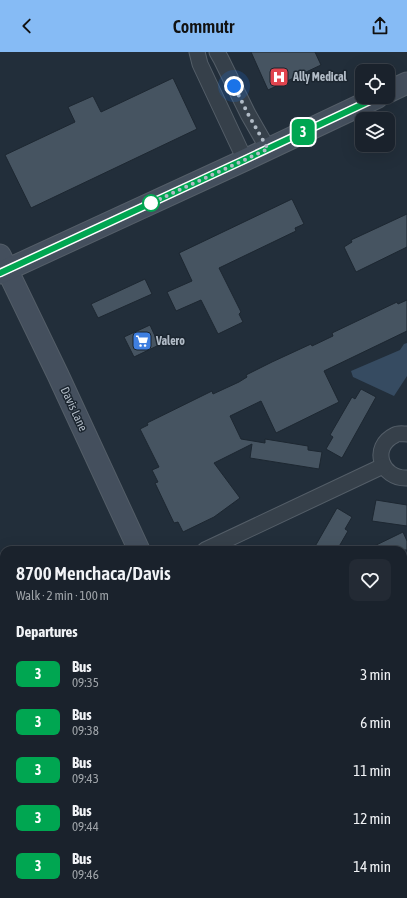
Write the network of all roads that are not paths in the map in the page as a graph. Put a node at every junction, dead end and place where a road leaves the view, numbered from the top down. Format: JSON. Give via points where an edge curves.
{"nodes":[{"id":1,"x":197,"y":52,"type":"edge"},
{"id":2,"x":216,"y":52,"type":"edge"},
{"id":3,"x":407,"y":83,"type":"edge"},
{"id":4,"x":395,"y":89,"type":"edge"},
{"id":5,"x":363,"y":104,"type":"edge"},
{"id":6,"x":268,"y":149,"type":"junction"},
{"id":7,"x":244,"y":160,"type":"junction"},
{"id":8,"x":2,"y":266,"type":"edge"},
{"id":9,"x":407,"y":434,"type":"edge"},
{"id":10,"x":383,"y":466,"type":"junction"},
{"id":11,"x":407,"y":478,"type":"edge"},
{"id":12,"x":137,"y":546,"type":"edge"},
{"id":13,"x":213,"y":546,"type":"edge"}],
"edges":[{"from":1,"to":7,"type":"street","via":[[200,64]]},
{"from":2,"to":6,"type":"street"},
{"from":3,"to":4,"type":"main road"},
{"from":5,"to":6,"type":"main road"},
{"from":6,"to":7,"type":"main road"},
{"from":7,"to":8,"type":"main road"},
{"from":8,"to":12,"type":"main road","name":"Davis Lane","via":[[58,375]]},
{"from":9,"to":10,"type":"street","via":[[396,434],[385,442],[381,454]]},
{"from":10,"to":11,"type":"street","via":[[392,476]]},
{"from":10,"to":13,"type":"street"}]}
